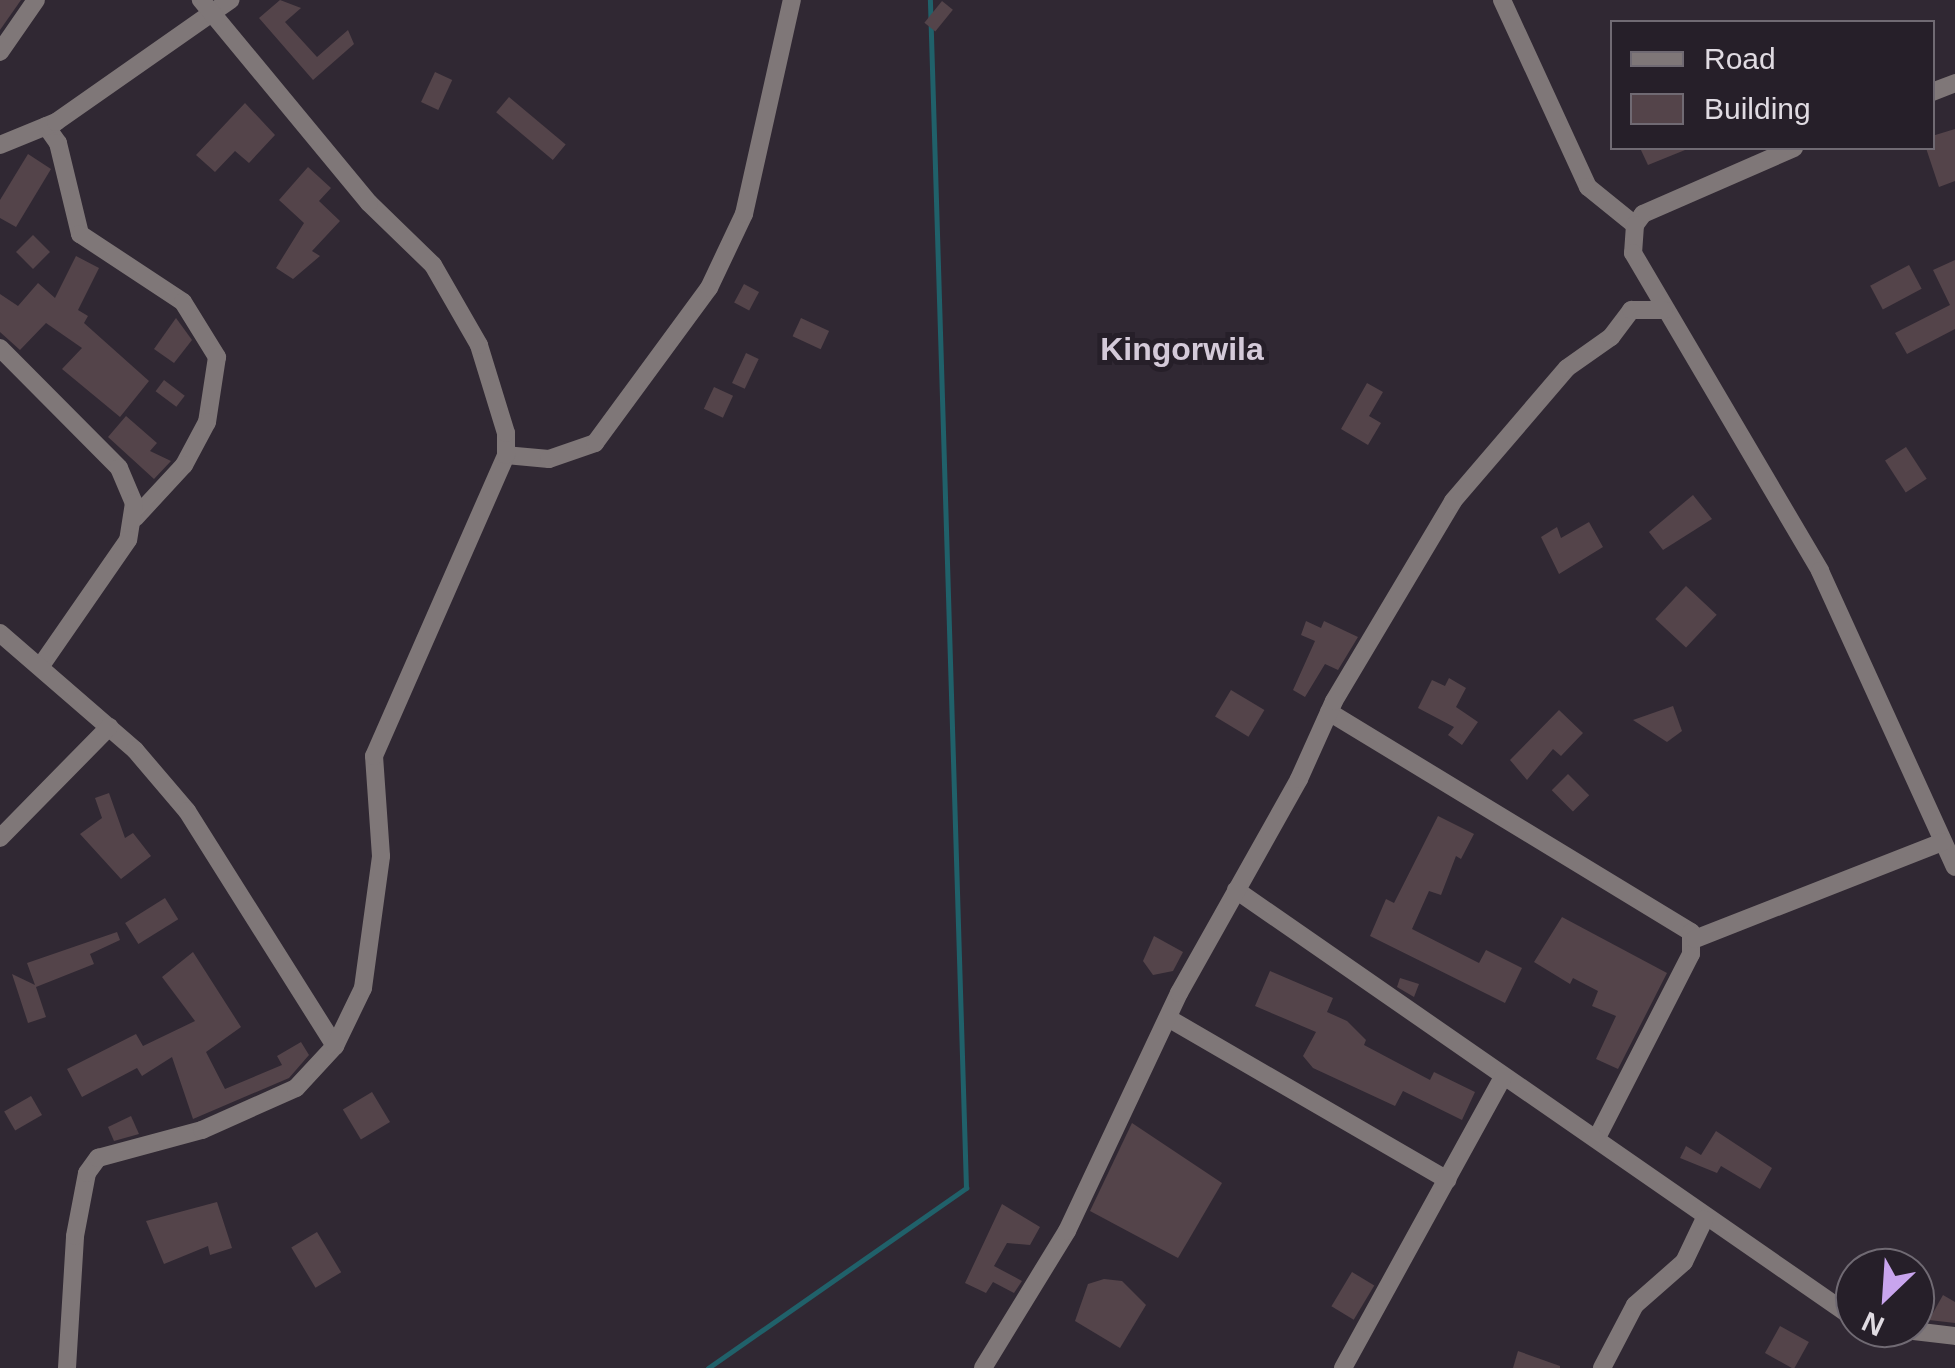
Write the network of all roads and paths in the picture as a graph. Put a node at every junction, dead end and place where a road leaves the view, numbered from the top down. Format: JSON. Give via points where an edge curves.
{"nodes":[{"id":1,"x":36,"y":0,"type":"edge"},
{"id":2,"x":201,"y":0,"type":"edge"},
{"id":3,"x":230,"y":0,"type":"edge"},
{"id":4,"x":792,"y":0,"type":"edge"},
{"id":5,"x":1502,"y":0,"type":"edge"},
{"id":6,"x":214,"y":15,"type":"junction"},
{"id":7,"x":0,"y":52,"type":"edge"},
{"id":8,"x":46,"y":126,"type":"junction"},
{"id":9,"x":2,"y":138,"type":"edge"},
{"id":10,"x":1789,"y":150,"type":"edge"},
{"id":11,"x":1635,"y":225,"type":"junction"},
{"id":12,"x":1664,"y":310,"type":"junction"},
{"id":13,"x":0,"y":348,"type":"edge"},
{"id":14,"x":506,"y":456,"type":"junction"},
{"id":15,"x":135,"y":518,"type":"junction"},
{"id":16,"x":0,"y":633,"type":"edge"},
{"id":17,"x":42,"y":664,"type":"junction"},
{"id":18,"x":1329,"y":712,"type":"junction"},
{"id":19,"x":108,"y":728,"type":"junction"},
{"id":20,"x":0,"y":838,"type":"edge"},
{"id":21,"x":1943,"y":842,"type":"junction"},
{"id":22,"x":1955,"y":867,"type":"edge"},
{"id":23,"x":1236,"y":890,"type":"junction"},
{"id":24,"x":1695,"y":939,"type":"junction"},
{"id":25,"x":1168,"y":1018,"type":"junction"},
{"id":26,"x":335,"y":1046,"type":"junction"},
{"id":27,"x":1503,"y":1077,"type":"junction"},
{"id":28,"x":1597,"y":1138,"type":"junction"},
{"id":29,"x":1448,"y":1180,"type":"junction"},
{"id":30,"x":1704,"y":1220,"type":"junction"},
{"id":31,"x":1835,"y":1306,"type":"edge"},
{"id":32,"x":67,"y":1368,"type":"edge"},
{"id":33,"x":983,"y":1368,"type":"edge"},
{"id":34,"x":1343,"y":1368,"type":"edge"},
{"id":35,"x":1602,"y":1368,"type":"edge"}],
"edges":[{"from":1,"to":7,"type":"street"},
{"from":2,"to":6,"type":"street"},
{"from":3,"to":6,"type":"street"},
{"from":4,"to":14,"type":"street","via":[[744,214],[709,288],[595,443],[549,458]]},
{"from":5,"to":11,"type":"street","via":[[1588,187]]},
{"from":6,"to":8,"type":"street"},
{"from":6,"to":14,"type":"street","via":[[368,204],[433,265],[479,345]]},
{"from":8,"to":9,"type":"street"},
{"from":8,"to":15,"type":"street","via":[[58,143],[80,234],[183,302],[217,358],[206,422],[184,465]]},
{"from":10,"to":11,"type":"street","via":[[1693,188]]},
{"from":11,"to":12,"type":"street","via":[[1633,253]]},
{"from":12,"to":18,"type":"street","via":[[1632,310],[1506,435],[1453,501]]},
{"from":12,"to":21,"type":"street","via":[[1820,571]]},
{"from":13,"to":15,"type":"street","via":[[118,468]]},
{"from":14,"to":26,"type":"street","via":[[374,756],[382,856],[374,926],[363,988]]},
{"from":15,"to":17,"type":"street","via":[[88,602]]},
{"from":16,"to":17,"type":"street"},
{"from":17,"to":19,"type":"street"},
{"from":18,"to":23,"type":"street"},
{"from":18,"to":24,"type":"street","via":[[1686,927]]},
{"from":19,"to":20,"type":"street"},
{"from":19,"to":26,"type":"street","via":[[187,811]]},
{"from":21,"to":22,"type":"street"},
{"from":21,"to":24,"type":"street"},
{"from":23,"to":25,"type":"street"},
{"from":23,"to":27,"type":"street"},
{"from":24,"to":28,"type":"street"},
{"from":25,"to":29,"type":"street"},
{"from":25,"to":33,"type":"street","via":[[1067,1231]]},
{"from":26,"to":32,"type":"street","via":[[296,1088],[202,1130],[98,1158],[87,1174],[74,1236]]},
{"from":27,"to":28,"type":"street"},
{"from":27,"to":29,"type":"street"},
{"from":28,"to":30,"type":"street"},
{"from":29,"to":34,"type":"street"},
{"from":30,"to":31,"type":"street"},
{"from":30,"to":35,"type":"street","via":[[1684,1262],[1635,1305]]}]}
